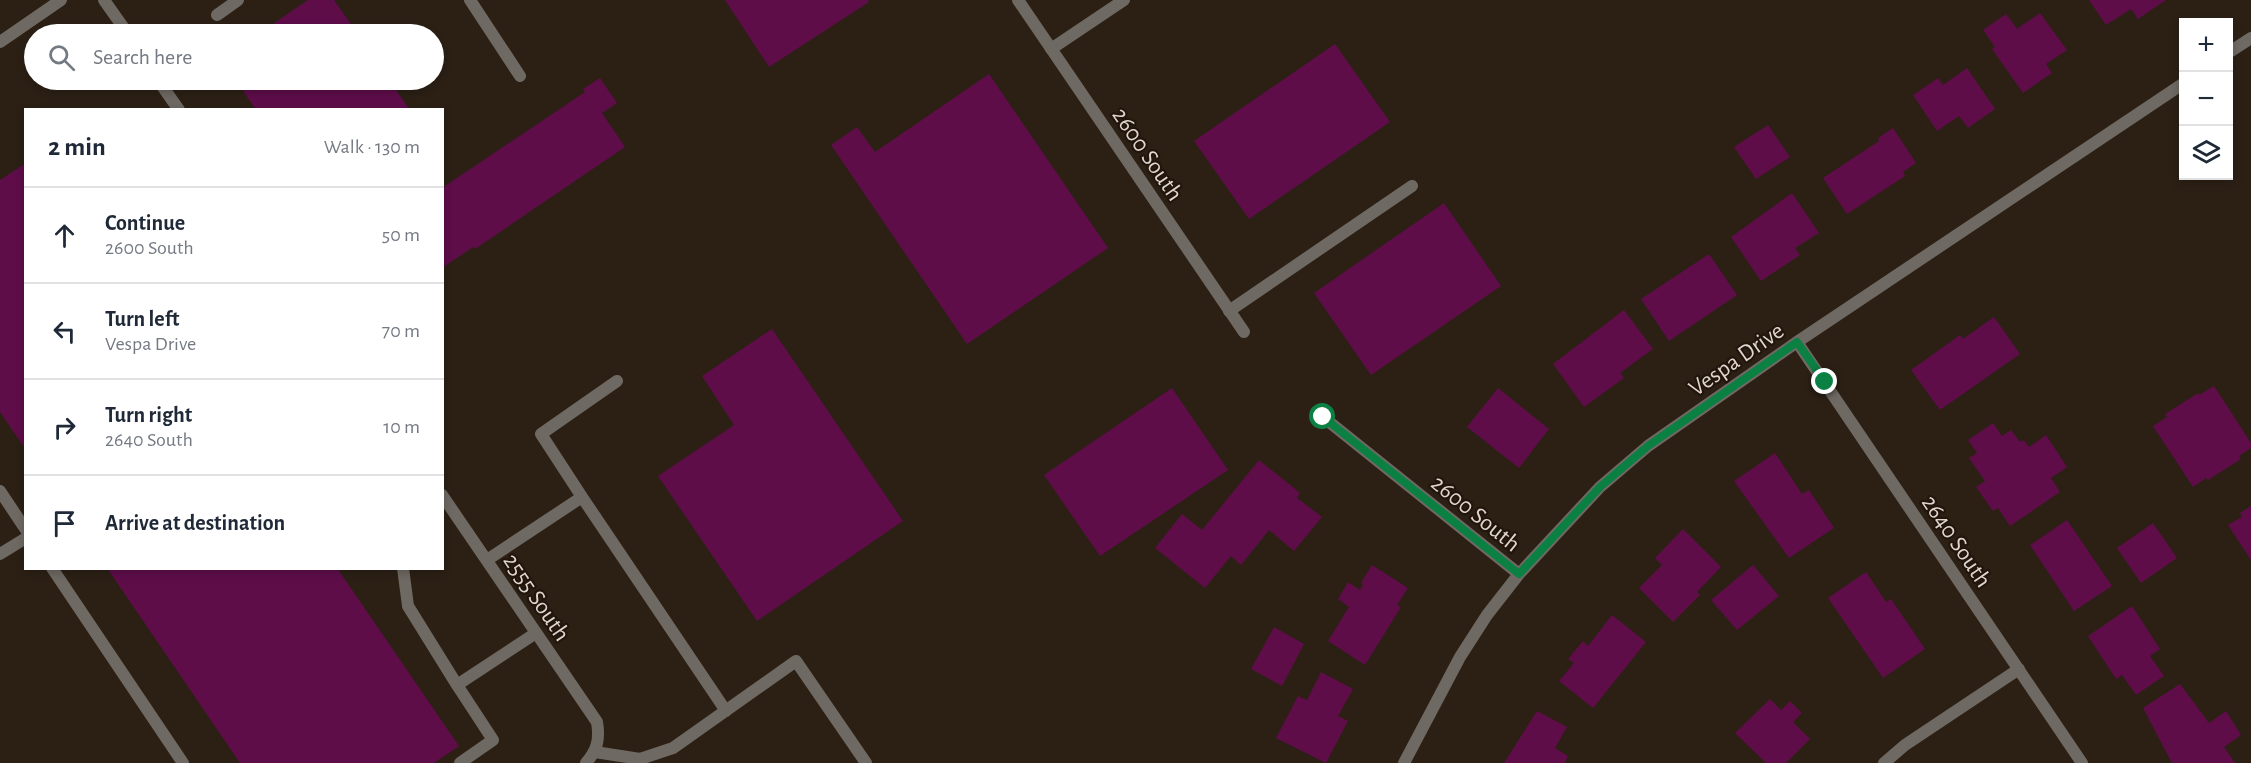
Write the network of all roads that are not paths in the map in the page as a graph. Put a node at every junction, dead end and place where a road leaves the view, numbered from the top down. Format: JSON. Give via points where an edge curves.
{"nodes":[{"id":1,"x":62,"y":0,"type":"edge"},
{"id":2,"x":104,"y":0,"type":"edge"},
{"id":3,"x":238,"y":0,"type":"edge"},
{"id":4,"x":470,"y":0,"type":"edge"},
{"id":5,"x":1018,"y":0,"type":"edge"},
{"id":6,"x":1124,"y":0,"type":"edge"},
{"id":7,"x":217,"y":15,"type":"dead end"},
{"id":8,"x":27,"y":24,"type":"edge"},
{"id":9,"x":121,"y":24,"type":"edge"},
{"id":10,"x":24,"y":26,"type":"edge"},
{"id":11,"x":2251,"y":38,"type":"edge"},
{"id":12,"x":0,"y":42,"type":"edge"},
{"id":13,"x":1051,"y":50,"type":"junction"},
{"id":14,"x":2233,"y":50,"type":"edge"},
{"id":15,"x":520,"y":76,"type":"dead end"},
{"id":16,"x":2179,"y":86,"type":"edge"},
{"id":17,"x":165,"y":90,"type":"edge"},
{"id":18,"x":178,"y":108,"type":"edge"},
{"id":19,"x":1412,"y":186,"type":"dead end"},
{"id":20,"x":1229,"y":311,"type":"junction"},
{"id":21,"x":1244,"y":332,"type":"dead end"},
{"id":22,"x":1797,"y":342,"type":"junction"},
{"id":23,"x":617,"y":381,"type":"dead end"},
{"id":24,"x":1323,"y":417,"type":"dead end"},
{"id":25,"x":0,"y":491,"type":"edge"},
{"id":26,"x":582,"y":496,"type":"junction"},
{"id":27,"x":444,"y":498,"type":"edge"},
{"id":28,"x":24,"y":527,"type":"edge"},
{"id":29,"x":24,"y":539,"type":"edge"},
{"id":30,"x":0,"y":554,"type":"edge"},
{"id":31,"x":487,"y":560,"type":"junction"},
{"id":32,"x":53,"y":570,"type":"edge"},
{"id":33,"x":403,"y":570,"type":"edge"},
{"id":34,"x":1519,"y":574,"type":"junction"},
{"id":35,"x":536,"y":633,"type":"junction"},
{"id":36,"x":2019,"y":669,"type":"junction"},
{"id":37,"x":457,"y":685,"type":"junction"},
{"id":38,"x":726,"y":711,"type":"junction"},
{"id":39,"x":595,"y":752,"type":"junction"},
{"id":40,"x":183,"y":763,"type":"edge"},
{"id":41,"x":460,"y":763,"type":"edge"},
{"id":42,"x":586,"y":763,"type":"edge"},
{"id":43,"x":866,"y":763,"type":"edge"},
{"id":44,"x":1404,"y":763,"type":"edge"},
{"id":45,"x":1884,"y":763,"type":"edge"},
{"id":46,"x":2082,"y":763,"type":"edge"}],
"edges":[{"from":1,"to":8,"type":"street"},
{"from":2,"to":9,"type":"street"},
{"from":3,"to":7,"type":"street"},
{"from":4,"to":15,"type":"street"},
{"from":5,"to":13,"type":"street","name":"2600 South"},
{"from":6,"to":13,"type":"street"},
{"from":10,"to":12,"type":"street"},
{"from":11,"to":14,"type":"street"},
{"from":13,"to":20,"type":"street","name":"2600 South"},
{"from":16,"to":22,"type":"street","name":"Vespa Drive"},
{"from":17,"to":18,"type":"street"},
{"from":19,"to":20,"type":"street"},
{"from":20,"to":21,"type":"street","name":"2600 South"},
{"from":22,"to":34,"type":"street","name":"Vespa Drive","via":[[1648,446],[1600,487]]},
{"from":22,"to":36,"type":"street","name":"2640 South"},
{"from":23,"to":26,"type":"street","via":[[541,434]]},
{"from":24,"to":34,"type":"street","name":"2600 South"},
{"from":25,"to":28,"type":"street"},
{"from":26,"to":31,"type":"street"},
{"from":26,"to":38,"type":"street"},
{"from":27,"to":31,"type":"street","name":"2555 South"},
{"from":29,"to":30,"type":"street"},
{"from":31,"to":35,"type":"street","name":"2555 South"},
{"from":32,"to":40,"type":"street"},
{"from":33,"to":37,"type":"street","via":[[408,606]]},
{"from":34,"to":44,"type":"street","name":"Vespa Drive","via":[[1460,657]]},
{"from":35,"to":37,"type":"street"},
{"from":35,"to":39,"type":"street","name":"2555 South","via":[[597,722],[600,737]]},
{"from":36,"to":45,"type":"street"},
{"from":36,"to":46,"type":"street","name":"2640 South"},
{"from":37,"to":41,"type":"street","via":[[493,740]]},
{"from":38,"to":39,"type":"street","via":[[673,748],[640,759]]},
{"from":38,"to":43,"type":"street","via":[[796,661]]},
{"from":39,"to":42,"type":"street"}]}
